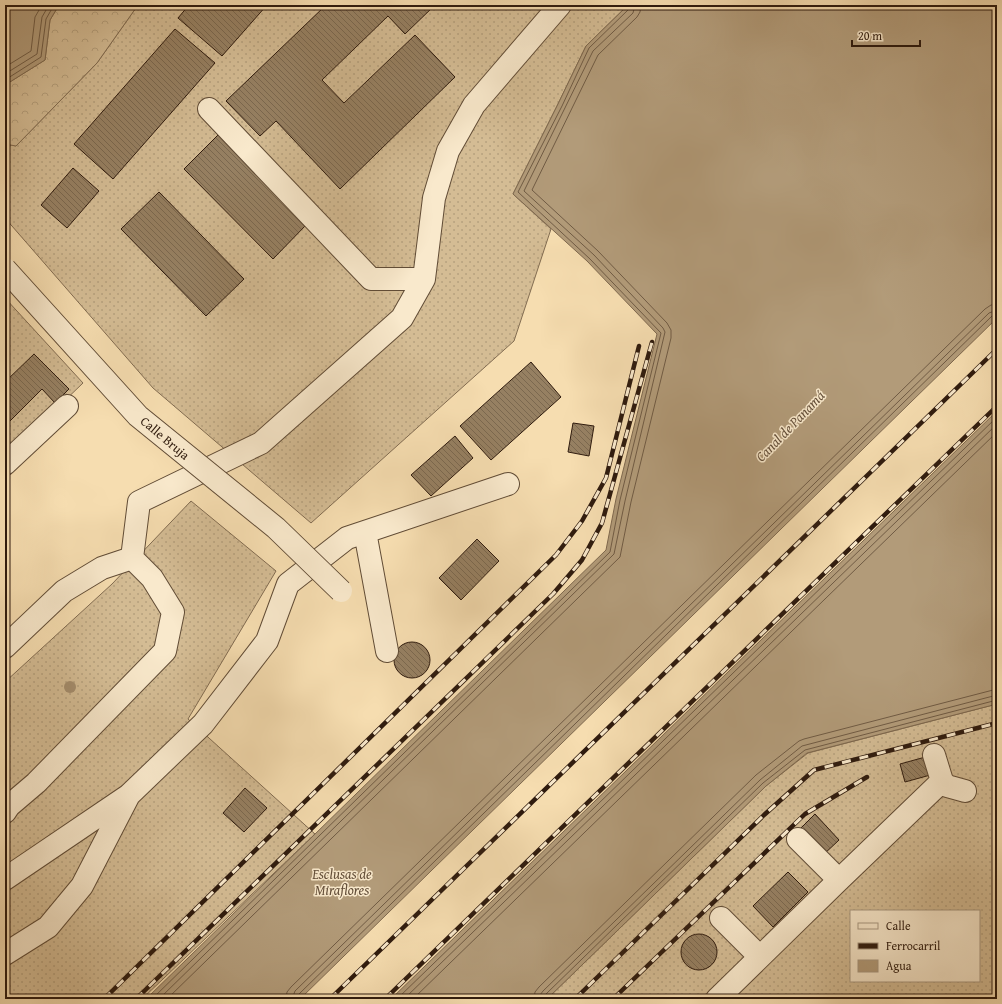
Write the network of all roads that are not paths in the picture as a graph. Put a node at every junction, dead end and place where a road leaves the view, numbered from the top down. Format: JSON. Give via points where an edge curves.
{"nodes":[{"id":1,"x":560,"y":5,"type":"edge"},
{"id":2,"x":209,"y":109,"type":"dead end"},
{"id":3,"x":5,"y":269,"type":"edge"},
{"id":4,"x":424,"y":279,"type":"junction"},
{"id":5,"x":67,"y":406,"type":"dead end"},
{"id":6,"x":5,"y":464,"type":"edge"},
{"id":7,"x":508,"y":484,"type":"dead end"},
{"id":8,"x":365,"y":532,"type":"junction"},
{"id":9,"x":132,"y":558,"type":"junction"},
{"id":10,"x":340,"y":591,"type":"dead end"},
{"id":11,"x":5,"y":647,"type":"edge"},
{"id":12,"x":388,"y":651,"type":"dead end"},
{"id":13,"x":934,"y":755,"type":"dead end"},
{"id":14,"x":942,"y":782,"type":"junction"},
{"id":15,"x":966,"y":791,"type":"dead end"},
{"id":16,"x":129,"y":795,"type":"junction"},
{"id":17,"x":5,"y":812,"type":"edge"},
{"id":18,"x":798,"y":839,"type":"dead end"},
{"id":19,"x":5,"y":879,"type":"edge"},
{"id":20,"x":838,"y":880,"type":"junction"},
{"id":21,"x":721,"y":918,"type":"dead end"},
{"id":22,"x":5,"y":954,"type":"edge"},
{"id":23,"x":760,"y":957,"type":"junction"},
{"id":24,"x":717,"y":999,"type":"edge"}],
"edges":[{"from":1,"to":4,"type":"lane","via":[[474,105],[448,151],[434,198]]},
{"from":2,"to":4,"type":"lane","via":[[371,279]]},
{"from":3,"to":10,"type":"lane","name":"Calle Bruja","bridge":true,"via":[[138,416],[276,528]]},
{"from":4,"to":9,"type":"lane","via":[[402,318],[260,443],[139,502]]},
{"from":5,"to":6,"type":"lane"},
{"from":7,"to":8,"type":"lane"},
{"from":8,"to":12,"type":"lane"},
{"from":8,"to":16,"type":"lane","via":[[346,538],[288,584],[267,641],[203,724]]},
{"from":9,"to":11,"type":"lane","via":[[102,568],[64,591]]},
{"from":9,"to":17,"type":"lane","via":[[152,578],[173,612],[165,651]]},
{"from":13,"to":14,"type":"lane"},
{"from":14,"to":15,"type":"lane"},
{"from":14,"to":20,"type":"lane"},
{"from":16,"to":19,"type":"lane"},
{"from":16,"to":22,"type":"lane","via":[[82,886],[48,927]]},
{"from":18,"to":20,"type":"lane"},
{"from":20,"to":23,"type":"lane"},
{"from":21,"to":23,"type":"lane"},
{"from":23,"to":24,"type":"lane"}]}
